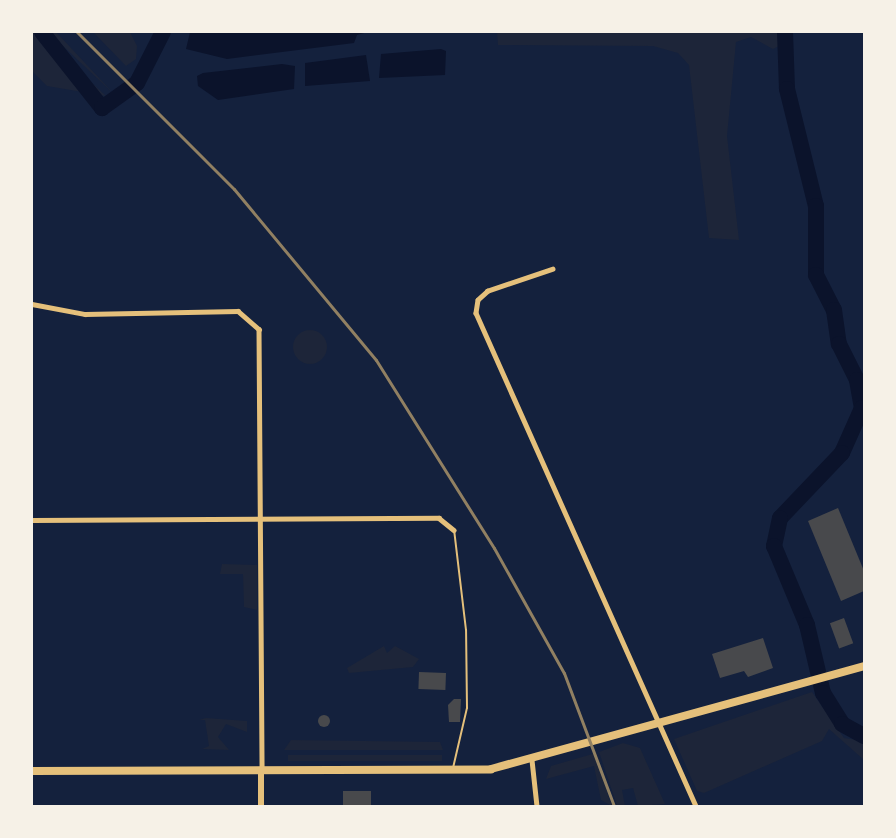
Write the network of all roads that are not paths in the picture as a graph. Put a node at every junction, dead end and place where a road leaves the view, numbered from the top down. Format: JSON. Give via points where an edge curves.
{"nodes":[{"id":1,"x":554,"y":268,"type":"dead end"},
{"id":2,"x":32,"y":304,"type":"edge"},
{"id":3,"x":264,"y":518,"type":"junction"},
{"id":4,"x":32,"y":520,"type":"edge"},
{"id":5,"x":454,"y":530,"type":"joint"},
{"id":6,"x":864,"y":666,"type":"edge"},
{"id":7,"x":658,"y":722,"type":"junction"},
{"id":8,"x":532,"y":760,"type":"junction"},
{"id":9,"x":32,"y":771,"type":"edge"},
{"id":10,"x":453,"y":771,"type":"junction"},
{"id":11,"x":261,"y":772,"type":"junction"},
{"id":12,"x":261,"y":807,"type":"edge"},
{"id":13,"x":537,"y":807,"type":"edge"},
{"id":14,"x":696,"y":807,"type":"edge"}],
"edges":[{"from":1,"to":7,"type":"street","via":[[488,291],[478,300],[476,313]]},
{"from":2,"to":3,"type":"street","via":[[61,310],[238,311],[256,323],[262,350]]},
{"from":3,"to":4,"type":"street"},
{"from":3,"to":5,"type":"street","via":[[439,518]]},
{"from":3,"to":11,"type":"street"},
{"from":5,"to":10,"type":"lane","via":[[466,630],[467,708]]},
{"from":6,"to":7,"type":"main road"},
{"from":7,"to":8,"type":"main road"},
{"from":7,"to":14,"type":"street"},
{"from":8,"to":10,"type":"main road"},
{"from":8,"to":13,"type":"street"},
{"from":9,"to":11,"type":"main road"},
{"from":10,"to":11,"type":"main road"},
{"from":11,"to":12,"type":"street"}]}
